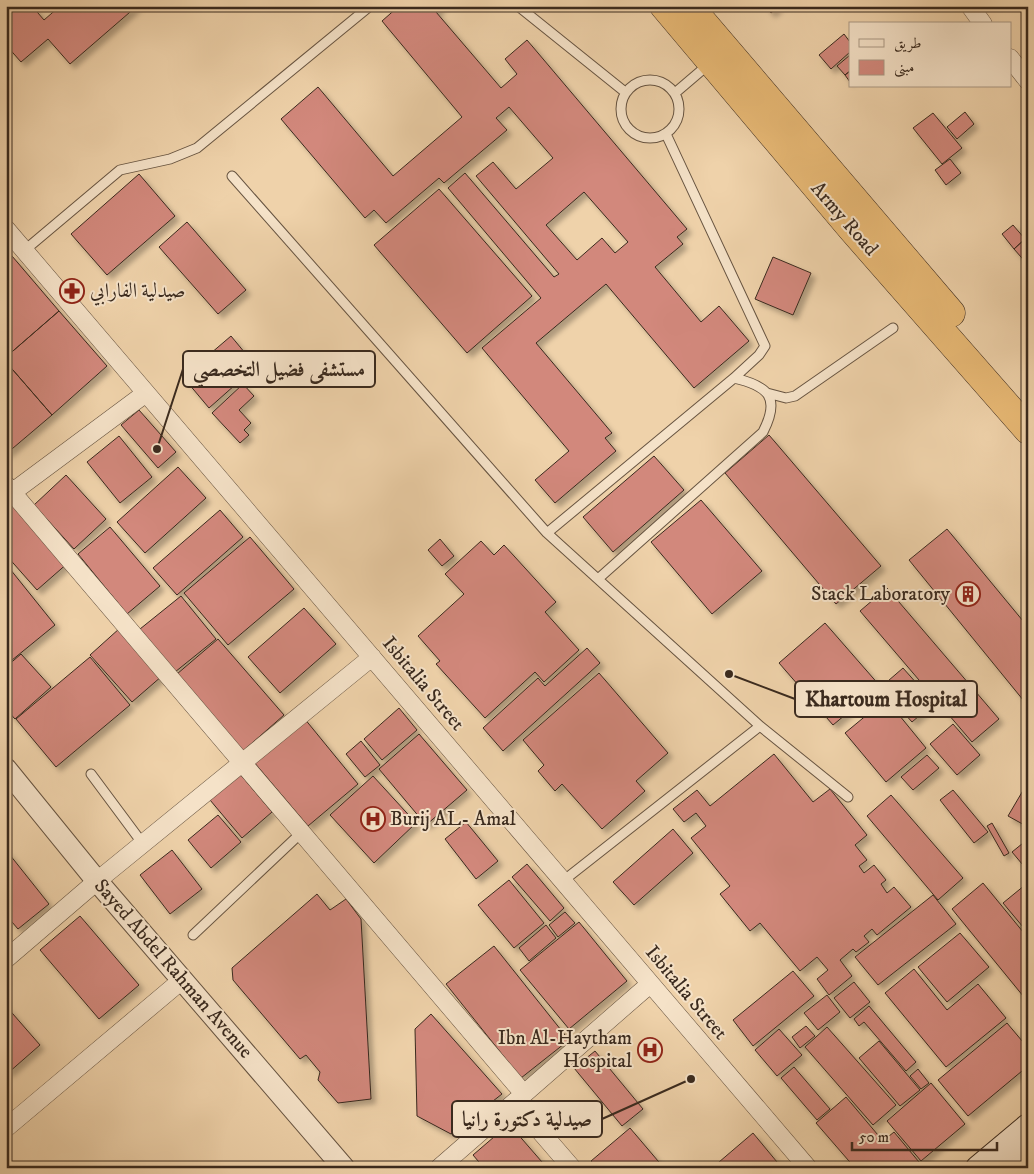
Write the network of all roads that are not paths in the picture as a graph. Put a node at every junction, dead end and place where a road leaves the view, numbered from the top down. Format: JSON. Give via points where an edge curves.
{"nodes":[{"id":1,"x":370,"y":6,"type":"edge"},
{"id":2,"x":518,"y":6,"type":"edge"},
{"id":3,"x":664,"y":6,"type":"edge"},
{"id":4,"x":689,"y":6,"type":"edge"},
{"id":5,"x":970,"y":6,"type":"edge"},
{"id":6,"x":982,"y":22,"type":"edge"},
{"id":7,"x":718,"y":56,"type":"junction"},
{"id":8,"x":1012,"y":60,"type":"edge"},
{"id":9,"x":1028,"y":80,"type":"edge"},
{"id":10,"x":625,"y":92,"type":"junction"},
{"id":11,"x":675,"y":93,"type":"junction"},
{"id":12,"x":666,"y":134,"type":"junction"},
{"id":13,"x":232,"y":176,"type":"dead end"},
{"id":14,"x":6,"y":229,"type":"edge"},
{"id":15,"x":25,"y":250,"type":"junction"},
{"id":16,"x":924,"y":297,"type":"junction"},
{"id":17,"x":893,"y":328,"type":"dead end"},
{"id":18,"x":734,"y":378,"type":"junction"},
{"id":19,"x":146,"y":393,"type":"junction"},
{"id":20,"x":767,"y":393,"type":"junction"},
{"id":21,"x":1028,"y":404,"type":"edge"},
{"id":22,"x":1028,"y":430,"type":"edge"},
{"id":23,"x":8,"y":492,"type":"edge"},
{"id":24,"x":546,"y":533,"type":"junction"},
{"id":25,"x":598,"y":579,"type":"junction"},
{"id":26,"x":372,"y":658,"type":"junction"},
{"id":27,"x":760,"y":726,"type":"junction"},
{"id":28,"x":243,"y":764,"type":"junction"},
{"id":29,"x":6,"y":769,"type":"edge"},
{"id":30,"x":91,"y":774,"type":"dead end"},
{"id":31,"x":848,"y":797,"type":"dead end"},
{"id":32,"x":301,"y":833,"type":"junction"},
{"id":33,"x":143,"y":844,"type":"junction"},
{"id":34,"x":97,"y":881,"type":"junction"},
{"id":35,"x":563,"y":881,"type":"junction"},
{"id":36,"x":193,"y":934,"type":"dead end"},
{"id":37,"x":6,"y":959,"type":"edge"},
{"id":38,"x":182,"y":980,"type":"junction"},
{"id":39,"x":650,"y":984,"type":"junction"},
{"id":40,"x":519,"y":1098,"type":"junction"},
{"id":41,"x":1028,"y":1126,"type":"edge"},
{"id":42,"x":6,"y":1128,"type":"edge"},
{"id":43,"x":1028,"y":1154,"type":"edge"},
{"id":44,"x":344,"y":1168,"type":"edge"},
{"id":45,"x":439,"y":1168,"type":"edge"},
{"id":46,"x":572,"y":1168,"type":"edge"},
{"id":47,"x":808,"y":1168,"type":"edge"},
{"id":48,"x":978,"y":1168,"type":"edge"},
{"id":49,"x":1012,"y":1168,"type":"edge"}],
"edges":[{"from":1,"to":15,"type":"lane","via":[[197,148],[170,159],[120,170]]},
{"from":2,"to":10,"type":"lane"},
{"from":3,"to":7,"type":"highway","name":"Army Road"},
{"from":4,"to":7,"type":"highway","name":"Army Road"},
{"from":5,"to":6,"type":"street"},
{"from":7,"to":11,"type":"lane"},
{"from":7,"to":16,"type":"highway","name":"Army Road"},
{"from":8,"to":9,"type":"street"},
{"from":10,"to":11,"type":"lane","via":[[634,84],[650,80],[667,85]]},
{"from":10,"to":12,"type":"lane","via":[[620,114],[629,129],[643,138],[655,139]]},
{"from":11,"to":12,"type":"lane","via":[[679,116]]},
{"from":12,"to":18,"type":"lane","via":[[765,346]]},
{"from":13,"to":24,"type":"lane"},
{"from":14,"to":15,"type":"street","name":"Isbitalia Street"},
{"from":15,"to":19,"type":"street","name":"Isbitalia Street"},
{"from":16,"to":21,"type":"highway","name":"Army Road"},
{"from":16,"to":22,"type":"highway","name":"Army Road"},
{"from":17,"to":20,"type":"lane","via":[[796,396],[786,398]]},
{"from":18,"to":20,"type":"lane","via":[[760,385]]},
{"from":18,"to":24,"type":"lane"},
{"from":19,"to":23,"type":"street"},
{"from":19,"to":26,"type":"street","name":"Isbitalia Street"},
{"from":20,"to":25,"type":"lane","via":[[771,404],[770,420],[763,432]]},
{"from":23,"to":28,"type":"street"},
{"from":24,"to":25,"type":"lane"},
{"from":25,"to":27,"type":"lane"},
{"from":26,"to":28,"type":"street"},
{"from":26,"to":35,"type":"street","name":"Isbitalia Street"},
{"from":27,"to":31,"type":"lane"},
{"from":27,"to":35,"type":"lane"},
{"from":28,"to":32,"type":"street"},
{"from":28,"to":33,"type":"street"},
{"from":29,"to":34,"type":"street","name":"Sayed Abdel Rahman Avenue"},
{"from":30,"to":33,"type":"lane"},
{"from":32,"to":36,"type":"lane"},
{"from":32,"to":40,"type":"street"},
{"from":33,"to":34,"type":"street"},
{"from":34,"to":37,"type":"street"},
{"from":34,"to":38,"type":"street","name":"Sayed Abdel Rahman Avenue"},
{"from":35,"to":39,"type":"street","name":"Isbitalia Street"},
{"from":38,"to":42,"type":"street"},
{"from":38,"to":44,"type":"street","name":"Sayed Abdel Rahman Avenue"},
{"from":39,"to":40,"type":"street"},
{"from":39,"to":47,"type":"street","name":"Isbitalia Street"},
{"from":40,"to":45,"type":"street"},
{"from":40,"to":46,"type":"street"},
{"from":41,"to":48,"type":"main road"},
{"from":43,"to":49,"type":"main road"}]}
